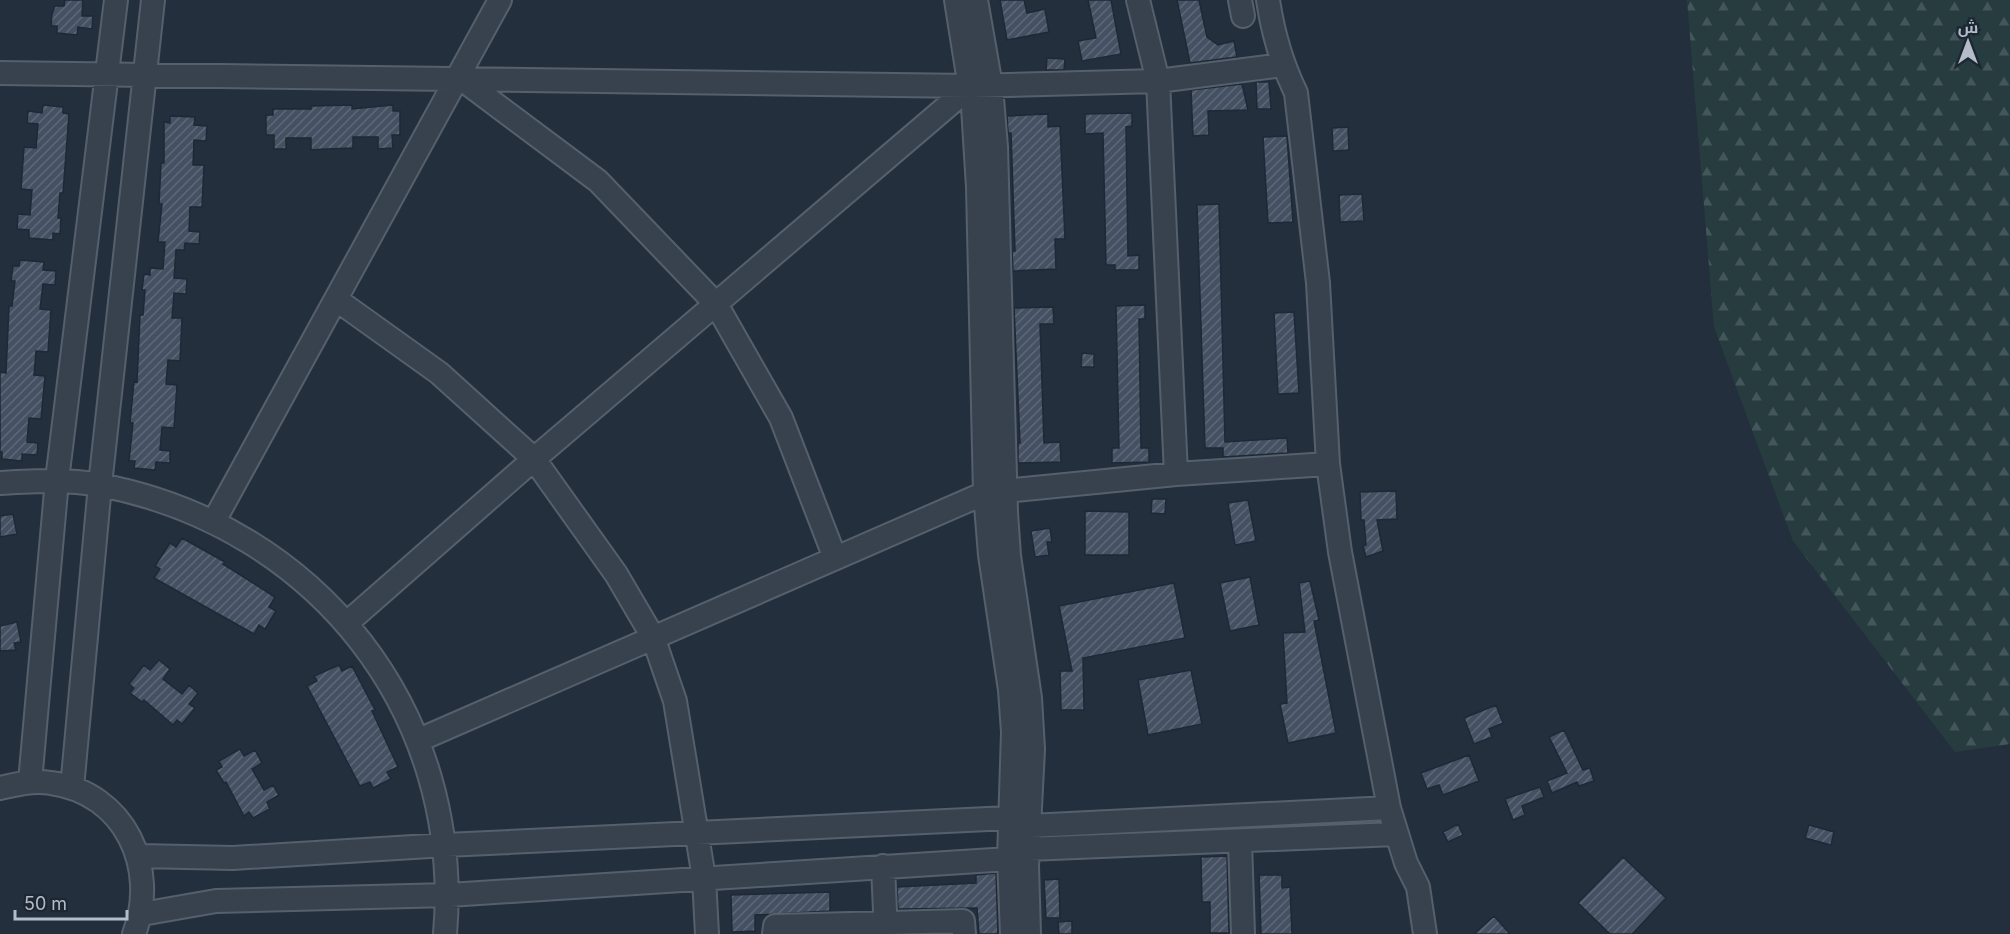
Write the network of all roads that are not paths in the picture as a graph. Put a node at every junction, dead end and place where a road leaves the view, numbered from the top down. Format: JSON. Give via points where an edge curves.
{"nodes":[{"id":1,"x":116,"y":0,"type":"edge"},
{"id":2,"x":153,"y":0,"type":"edge"},
{"id":3,"x":500,"y":0,"type":"edge"},
{"id":4,"x":956,"y":0,"type":"edge"},
{"id":5,"x":976,"y":0,"type":"edge"},
{"id":6,"x":1138,"y":0,"type":"edge"},
{"id":7,"x":1268,"y":0,"type":"edge"},
{"id":8,"x":1282,"y":65,"type":"junction"},
{"id":9,"x":0,"y":73,"type":"edge"},
{"id":10,"x":107,"y":73,"type":"junction"},
{"id":11,"x":144,"y":74,"type":"junction"},
{"id":12,"x":459,"y":77,"type":"junction"},
{"id":13,"x":1158,"y":81,"type":"junction"},
{"id":14,"x":981,"y":86,"type":"junction"},
{"id":15,"x":337,"y":300,"type":"junction"},
{"id":16,"x":716,"y":304,"type":"junction"},
{"id":17,"x":534,"y":459,"type":"junction"},
{"id":18,"x":1328,"y":464,"type":"junction"},
{"id":19,"x":1176,"y":474,"type":"junction"},
{"id":20,"x":57,"y":480,"type":"junction"},
{"id":21,"x":0,"y":483,"type":"edge"},
{"id":22,"x":100,"y":485,"type":"junction"},
{"id":23,"x":995,"y":493,"type":"junction"},
{"id":24,"x":214,"y":521,"type":"junction"},
{"id":25,"x":835,"y":558,"type":"junction"},
{"id":26,"x":347,"y":623,"type":"junction"},
{"id":27,"x":653,"y":637,"type":"junction"},
{"id":28,"x":419,"y":740,"type":"junction"},
{"id":29,"x":30,"y":782,"type":"junction"},
{"id":30,"x":0,"y":788,"type":"edge"},
{"id":31,"x":72,"y":788,"type":"junction"},
{"id":32,"x":1389,"y":808,"type":"junction"},
{"id":33,"x":1019,"y":822,"type":"junction"},
{"id":34,"x":696,"y":834,"type":"junction"},
{"id":35,"x":1396,"y":834,"type":"junction"},
{"id":36,"x":1240,"y":841,"type":"junction"},
{"id":37,"x":446,"y":845,"type":"junction"},
{"id":38,"x":1019,"y":854,"type":"junction"},
{"id":39,"x":139,"y":856,"type":"junction"},
{"id":40,"x":883,"y":866,"type":"junction"},
{"id":41,"x":704,"y":878,"type":"junction"},
{"id":42,"x":449,"y":895,"type":"junction"},
{"id":43,"x":138,"y":924,"type":"edge"},
{"id":44,"x":886,"y":929,"type":"edge"},
{"id":45,"x":446,"y":934,"type":"edge"},
{"id":46,"x":707,"y":934,"type":"edge"},
{"id":47,"x":774,"y":934,"type":"edge"},
{"id":48,"x":964,"y":934,"type":"edge"},
{"id":49,"x":1012,"y":934,"type":"edge"},
{"id":50,"x":1029,"y":934,"type":"edge"},
{"id":51,"x":1243,"y":934,"type":"edge"},
{"id":52,"x":1425,"y":934,"type":"edge"}],
"edges":[{"from":1,"to":10,"type":"street"},
{"from":2,"to":11,"type":"street"},
{"from":3,"to":12,"type":"street"},
{"from":4,"to":14,"type":"street"},
{"from":5,"to":14,"type":"street"},
{"from":6,"to":13,"type":"street"},
{"from":7,"to":8,"type":"street"},
{"from":8,"to":13,"type":"street"},
{"from":8,"to":18,"type":"street","via":[[1296,93],[1318,283]]},
{"from":9,"to":10,"type":"street"},
{"from":10,"to":11,"type":"street"},
{"from":10,"to":20,"type":"street"},
{"from":11,"to":12,"type":"street"},
{"from":11,"to":22,"type":"street"},
{"from":12,"to":14,"type":"street"},
{"from":12,"to":15,"type":"street"},
{"from":12,"to":16,"type":"street","via":[[598,181]]},
{"from":13,"to":14,"type":"street"},
{"from":13,"to":19,"type":"street"},
{"from":14,"to":16,"type":"street"},
{"from":14,"to":23,"type":"street","via":[[978,187]]},
{"from":15,"to":17,"type":"street","via":[[439,373]]},
{"from":15,"to":24,"type":"street"},
{"from":16,"to":17,"type":"street"},
{"from":16,"to":25,"type":"street","via":[[781,418]]},
{"from":17,"to":26,"type":"street"},
{"from":17,"to":27,"type":"street","via":[[616,574]]},
{"from":18,"to":19,"type":"street"},
{"from":18,"to":32,"type":"street","via":[[1340,552]]},
{"from":19,"to":23,"type":"street"},
{"from":20,"to":21,"type":"street"},
{"from":20,"to":22,"type":"street"},
{"from":20,"to":29,"type":"street"},
{"from":22,"to":24,"type":"street","via":[[159,499]]},
{"from":22,"to":31,"type":"street"},
{"from":23,"to":25,"type":"street"},
{"from":23,"to":33,"type":"street","via":[[990,555],[1010,690]]},
{"from":24,"to":26,"type":"street","via":[[286,565]]},
{"from":25,"to":27,"type":"street"},
{"from":26,"to":28,"type":"street","via":[[388,678]]},
{"from":27,"to":28,"type":"street"},
{"from":27,"to":34,"type":"street","via":[[675,701]]},
{"from":28,"to":37,"type":"street","via":[[436,791]]},
{"from":29,"to":30,"type":"street"},
{"from":29,"to":31,"type":"street"},
{"from":31,"to":39,"type":"street","via":[[101,803],[124,827]]},
{"from":32,"to":33,"type":"street"},
{"from":32,"to":35,"type":"street"},
{"from":33,"to":34,"type":"street"},
{"from":33,"to":38,"type":"street"},
{"from":34,"to":37,"type":"street"},
{"from":34,"to":41,"type":"street"},
{"from":35,"to":36,"type":"street"},
{"from":35,"to":52,"type":"street","via":[[1418,887]]},
{"from":36,"to":38,"type":"street"},
{"from":36,"to":51,"type":"street"},
{"from":37,"to":39,"type":"street","via":[[222,859]]},
{"from":37,"to":42,"type":"street"},
{"from":38,"to":40,"type":"street"},
{"from":38,"to":49,"type":"street"},
{"from":38,"to":50,"type":"street"},
{"from":39,"to":43,"type":"street","via":[[144,885]]},
{"from":40,"to":41,"type":"street"},
{"from":40,"to":44,"type":"street"},
{"from":41,"to":42,"type":"street"},
{"from":41,"to":46,"type":"street"},
{"from":42,"to":43,"type":"street","via":[[216,901]]},
{"from":42,"to":45,"type":"street"},
{"from":44,"to":47,"type":"street","via":[[775,926]]},
{"from":44,"to":48,"type":"street","via":[[963,921]]}]}
